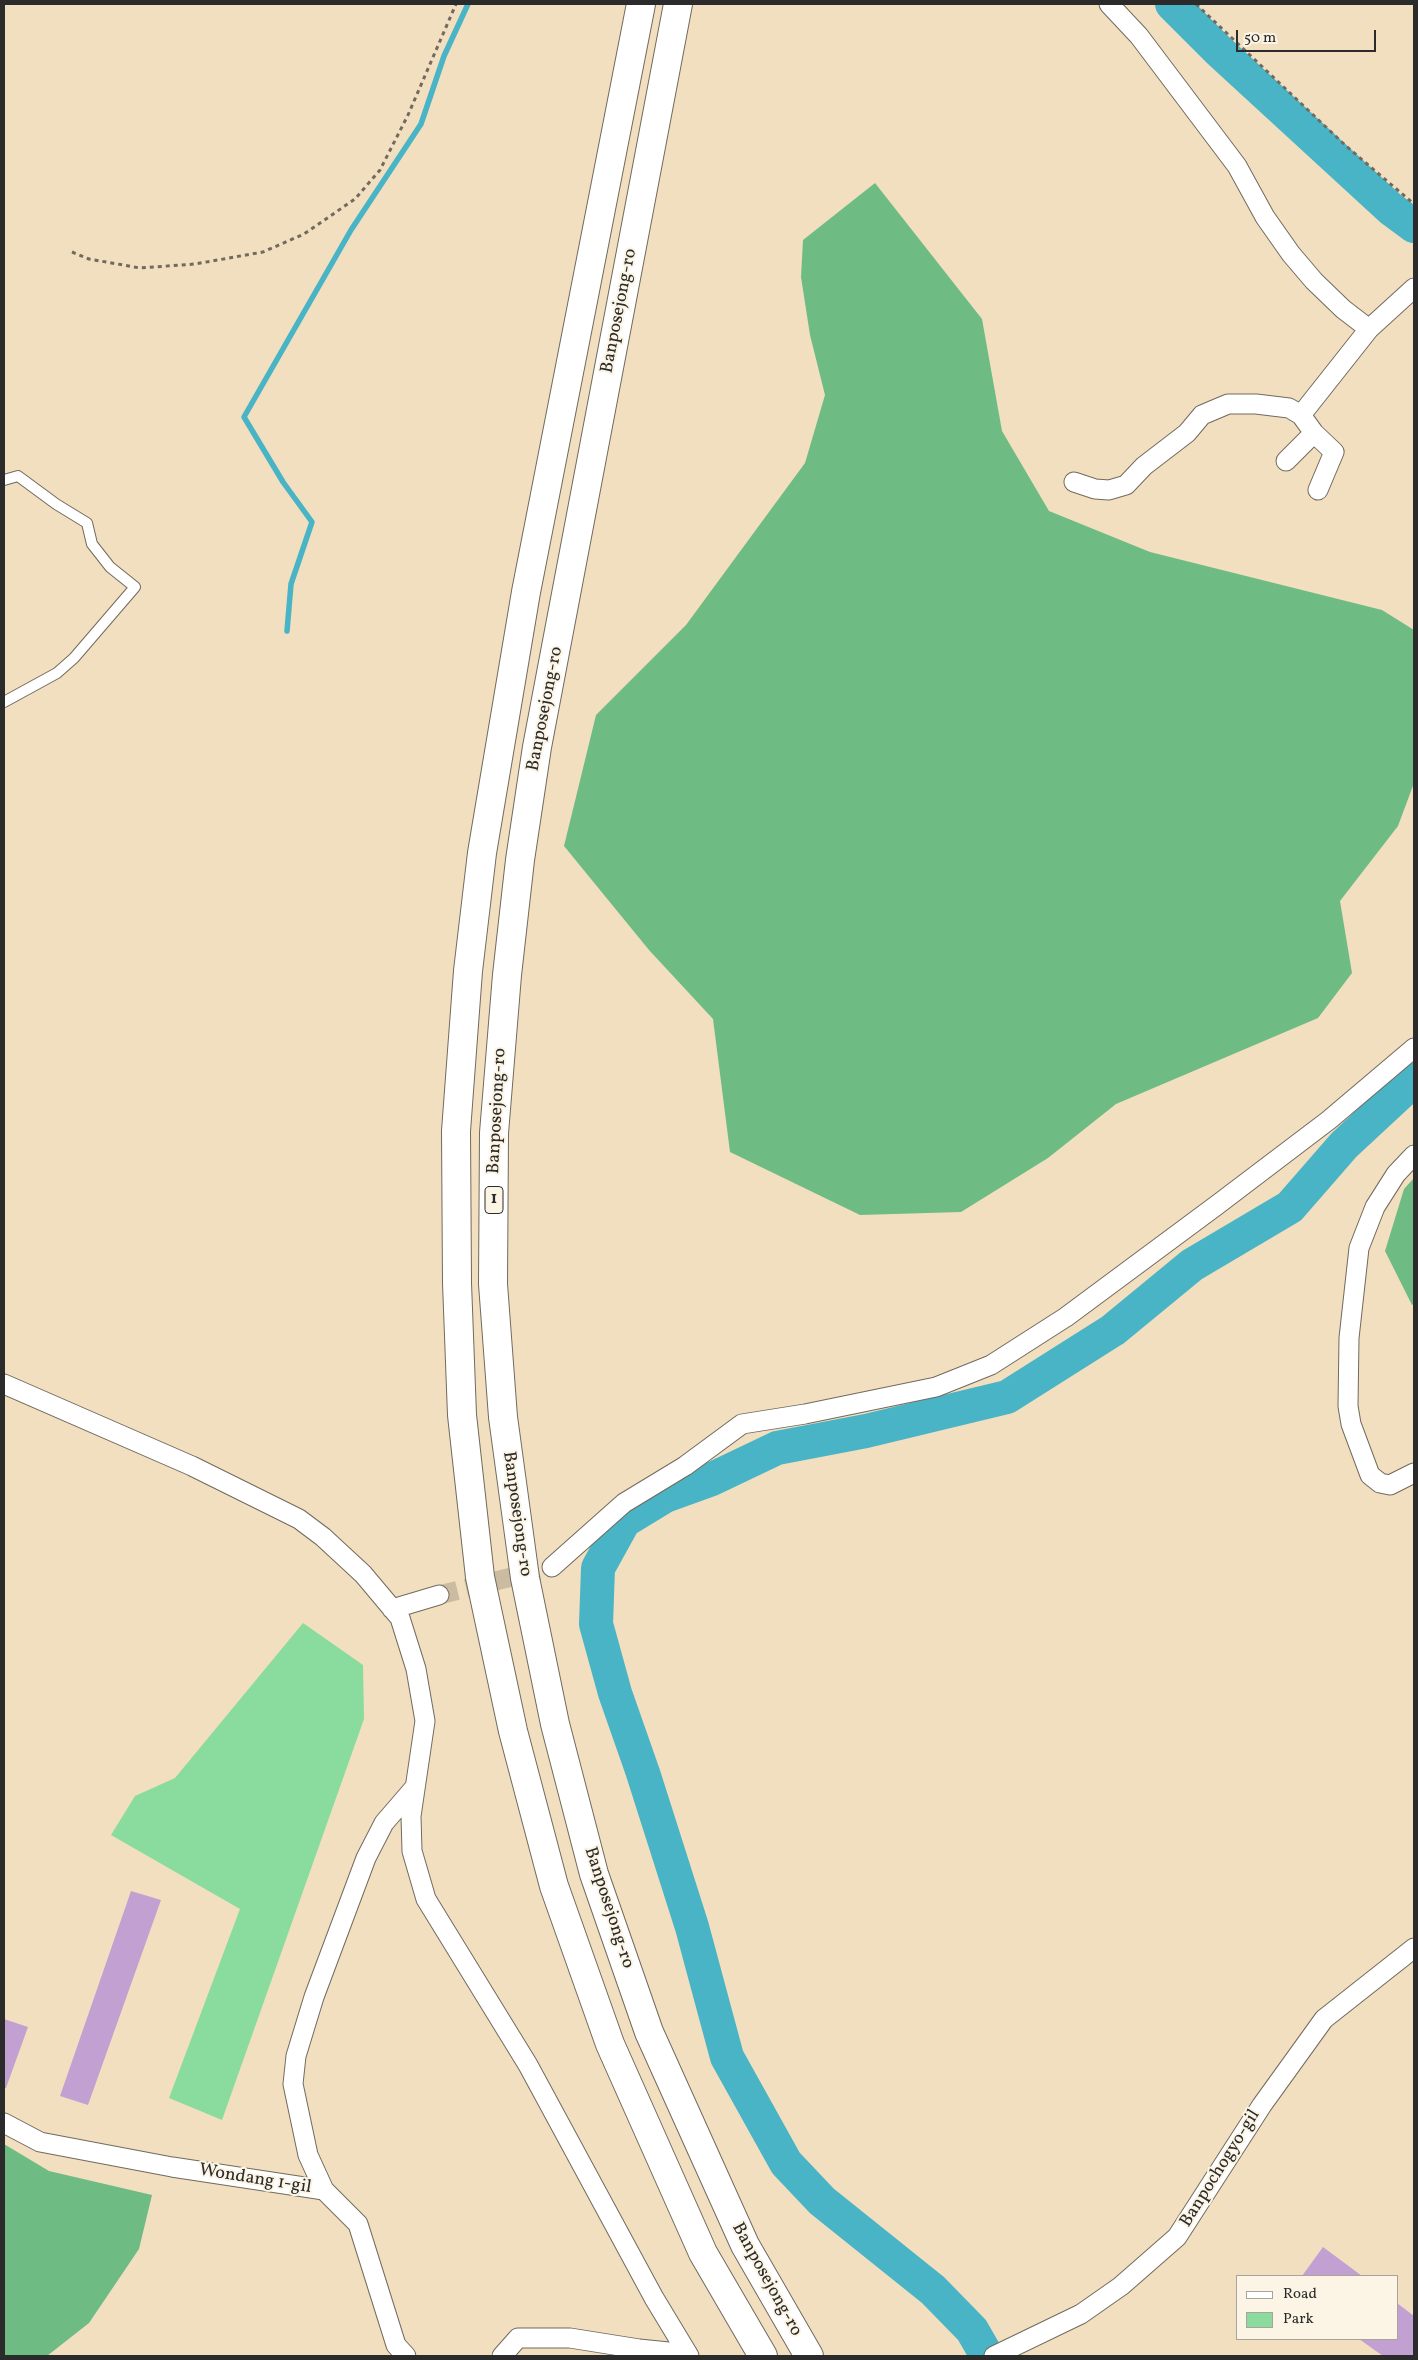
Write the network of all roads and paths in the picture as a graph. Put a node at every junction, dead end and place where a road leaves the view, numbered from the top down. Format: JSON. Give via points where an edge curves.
{"nodes":[{"id":1,"x":456,"y":4,"type":"edge"},
{"id":2,"x":679,"y":4,"type":"edge"},
{"id":3,"x":1109,"y":4,"type":"edge"},
{"id":4,"x":1196,"y":4,"type":"edge"},
{"id":5,"x":639,"y":10,"type":"edge"},
{"id":6,"x":1414,"y":204,"type":"edge"},
{"id":7,"x":72,"y":252,"type":"dead end"},
{"id":8,"x":1414,"y":288,"type":"edge"},
{"id":9,"x":1370,"y":329,"type":"junction"},
{"id":10,"x":1301,"y":415,"type":"junction"},
{"id":11,"x":1314,"y":433,"type":"junction"},
{"id":12,"x":1286,"y":461,"type":"dead end"},
{"id":13,"x":4,"y":480,"type":"edge"},
{"id":14,"x":1074,"y":482,"type":"dead end"},
{"id":15,"x":1318,"y":490,"type":"dead end"},
{"id":16,"x":4,"y":702,"type":"edge"},
{"id":17,"x":1414,"y":1048,"type":"edge"},
{"id":18,"x":1414,"y":1155,"type":"edge"},
{"id":19,"x":4,"y":1384,"type":"edge"},
{"id":20,"x":1414,"y":1473,"type":"edge"},
{"id":21,"x":552,"y":1567,"type":"tunnel mouth"},
{"id":22,"x":439,"y":1595,"type":"tunnel mouth"},
{"id":23,"x":392,"y":1608,"type":"junction"},
{"id":24,"x":416,"y":1786,"type":"junction"},
{"id":25,"x":1414,"y":1948,"type":"edge"},
{"id":26,"x":4,"y":2123,"type":"edge"},
{"id":27,"x":324,"y":2190,"type":"junction"},
{"id":28,"x":689,"y":2355,"type":"edge"},
{"id":29,"x":406,"y":2356,"type":"edge"},
{"id":30,"x":502,"y":2356,"type":"edge"},
{"id":31,"x":764,"y":2356,"type":"edge"},
{"id":32,"x":809,"y":2356,"type":"edge"},
{"id":33,"x":996,"y":2356,"type":"edge"}],
"edges":[{"from":1,"to":7,"type":"path","via":[[408,115],[380,170],[355,199],[304,234],[263,252],[195,264],[140,268],[89,259]]},
{"from":2,"to":32,"type":"highway","name":"Banposejong-ro","number":"1","via":[[537,748],[520,860],[494,1133],[493,1284],[503,1417],[525,1578],[556,1724],[594,1874],[649,2032],[744,2245]]},
{"from":3,"to":9,"type":"street","via":[[1139,36],[1237,166],[1291,254],[1343,309]]},
{"from":4,"to":6,"type":"path","via":[[1346,146]]},
{"from":5,"to":31,"type":"highway","name":"Banposejong-ro","via":[[526,592],[482,853],[468,971],[456,1131],[462,1415],[480,1577],[513,1731],[554,1886],[610,2044],[703,2254]]},
{"from":8,"to":9,"type":"street"},
{"from":9,"to":10,"type":"street"},
{"from":10,"to":11,"type":"street"},
{"from":10,"to":14,"type":"street","via":[[1289,408],[1228,404],[1202,415],[1187,433],[1144,466],[1126,486],[1094,489]]},
{"from":11,"to":12,"type":"street"},
{"from":11,"to":15,"type":"street","via":[[1334,452]]},
{"from":13,"to":16,"type":"lane","via":[[18,476],[88,523],[92,544],[110,567],[135,587],[74,658],[57,673]]},
{"from":17,"to":21,"type":"street","via":[[1329,1120],[1217,1205],[1066,1317],[991,1365],[936,1387],[742,1424],[685,1466],[624,1502]]},
{"from":18,"to":20,"type":"street","via":[[1396,1174],[1375,1208],[1360,1248],[1350,1338],[1348,1406],[1351,1424],[1370,1475],[1380,1483],[1390,1485]]},
{"from":19,"to":23,"type":"street","via":[[192,1466],[298,1518],[363,1574]]},
{"from":22,"to":23,"type":"street"},
{"from":23,"to":24,"type":"street","via":[[400,1618],[416,1669],[425,1721]]},
{"from":24,"to":27,"type":"street","via":[[384,1823],[366,1858],[296,2056],[293,2084],[304,2137],[308,2155]]},
{"from":24,"to":28,"type":"street","via":[[410,1816],[412,1851],[426,1898],[528,2064],[654,2298]]},
{"from":25,"to":33,"type":"street","name":"Banpochogyo-gil","via":[[1324,2019],[1262,2105],[1178,2237],[1122,2286],[1080,2314]]},
{"from":26,"to":27,"type":"street","name":"Wondang 1-gil","via":[[40,2142],[172,2167]]},
{"from":27,"to":29,"type":"street","name":"Wondang 1-gil","via":[[358,2224],[396,2345]]},
{"from":28,"to":30,"type":"street","via":[[570,2338],[518,2338]]}]}
